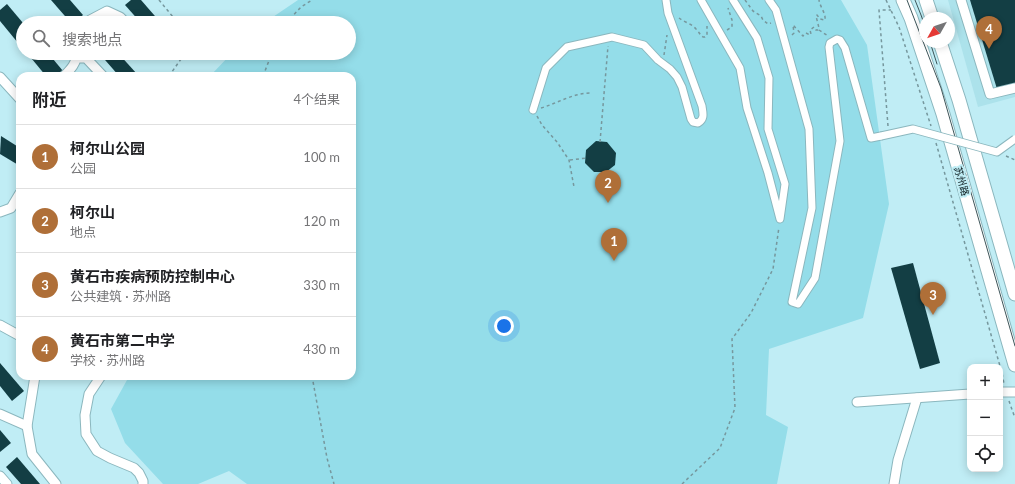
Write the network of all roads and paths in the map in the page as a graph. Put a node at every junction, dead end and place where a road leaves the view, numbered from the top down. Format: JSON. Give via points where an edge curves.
{"nodes":[{"id":1,"x":159,"y":0,"type":"edge"},
{"id":2,"x":312,"y":0,"type":"edge"},
{"id":3,"x":666,"y":0,"type":"edge"},
{"id":4,"x":701,"y":0,"type":"edge"},
{"id":5,"x":733,"y":0,"type":"edge"},
{"id":6,"x":745,"y":0,"type":"edge"},
{"id":7,"x":769,"y":0,"type":"edge"},
{"id":8,"x":819,"y":0,"type":"edge"},
{"id":9,"x":886,"y":0,"type":"edge"},
{"id":10,"x":903,"y":0,"type":"edge"},
{"id":11,"x":926,"y":0,"type":"edge"},
{"id":12,"x":961,"y":0,"type":"edge"},
{"id":13,"x":728,"y":8,"type":"dead end"},
{"id":14,"x":706,"y":10,"type":"junction"},
{"id":15,"x":891,"y":10,"type":"junction"},
{"id":16,"x":930,"y":12,"type":"edge"},
{"id":17,"x":669,"y":15,"type":"junction"},
{"id":18,"x":98,"y":16,"type":"edge"},
{"id":19,"x":118,"y":16,"type":"edge"},
{"id":20,"x":172,"y":16,"type":"edge"},
{"id":21,"x":293,"y":16,"type":"edge"},
{"id":22,"x":716,"y":27,"type":"junction"},
{"id":23,"x":818,"y":30,"type":"junction"},
{"id":24,"x":782,"y":31,"type":"junction"},
{"id":25,"x":609,"y":38,"type":"junction"},
{"id":26,"x":784,"y":40,"type":"junction"},
{"id":27,"x":834,"y":40,"type":"junction"},
{"id":28,"x":942,"y":48,"type":"edge"},
{"id":29,"x":75,"y":60,"type":"edge"},
{"id":30,"x":88,"y":60,"type":"edge"},
{"id":31,"x":180,"y":60,"type":"edge"},
{"id":32,"x":269,"y":60,"type":"edge"},
{"id":33,"x":658,"y":60,"type":"junction"},
{"id":34,"x":68,"y":72,"type":"edge"},
{"id":35,"x":99,"y":72,"type":"edge"},
{"id":36,"x":172,"y":72,"type":"edge"},
{"id":37,"x":265,"y":72,"type":"edge"},
{"id":38,"x":0,"y":78,"type":"edge"},
{"id":39,"x":1015,"y":88,"type":"edge"},
{"id":40,"x":591,"y":93,"type":"dead end"},
{"id":41,"x":16,"y":96,"type":"edge"},
{"id":42,"x":533,"y":110,"type":"junction"},
{"id":43,"x":932,"y":130,"type":"dead end"},
{"id":44,"x":881,"y":136,"type":"junction"},
{"id":45,"x":934,"y":137,"type":"dead end"},
{"id":46,"x":1015,"y":139,"type":"edge"},
{"id":47,"x":600,"y":142,"type":"dead end"},
{"id":48,"x":586,"y":158,"type":"dead end"},
{"id":49,"x":569,"y":160,"type":"junction"},
{"id":50,"x":574,"y":187,"type":"dead end"},
{"id":51,"x":16,"y":200,"type":"edge"},
{"id":52,"x":0,"y":212,"type":"edge"},
{"id":53,"x":780,"y":219,"type":"junction"},
{"id":54,"x":1015,"y":294,"type":"edge"},
{"id":55,"x":0,"y":325,"type":"edge"},
{"id":56,"x":16,"y":334,"type":"edge"},
{"id":57,"x":1015,"y":365,"type":"edge"},
{"id":58,"x":34,"y":380,"type":"edge"},
{"id":59,"x":98,"y":380,"type":"edge"},
{"id":60,"x":313,"y":380,"type":"edge"},
{"id":61,"x":1007,"y":392,"type":"edge"},
{"id":62,"x":967,"y":394,"type":"edge"},
{"id":63,"x":917,"y":398,"type":"junction"},
{"id":64,"x":857,"y":402,"type":"dead end"},
{"id":65,"x":0,"y":414,"type":"edge"},
{"id":66,"x":1015,"y":418,"type":"edge"},
{"id":67,"x":27,"y":426,"type":"junction"},
{"id":68,"x":0,"y":476,"type":"edge"},
{"id":69,"x":7,"y":484,"type":"edge"},
{"id":70,"x":56,"y":484,"type":"edge"},
{"id":71,"x":142,"y":484,"type":"edge"},
{"id":72,"x":334,"y":484,"type":"edge"},
{"id":73,"x":682,"y":484,"type":"edge"},
{"id":74,"x":894,"y":484,"type":"edge"}],
"edges":[{"from":1,"to":20,"type":"path"},
{"from":2,"to":21,"type":"path"},
{"from":3,"to":17,"type":"street"},
{"from":4,"to":14,"type":"street"},
{"from":5,"to":53,"type":"street","via":[[757,38],[769,78],[768,129],[785,184]]},
{"from":6,"to":24,"type":"path","via":[[763,20],[768,24],[775,24]]},
{"from":7,"to":24,"type":"street","via":[[776,10]]},
{"from":8,"to":23,"type":"path","via":[[826,18],[825,20],[816,16]]},
{"from":9,"to":15,"type":"path"},
{"from":10,"to":57,"type":"main road","name":"苏州路","via":[[943,114]]},
{"from":11,"to":16,"type":"main road"},
{"from":12,"to":39,"type":"street","via":[[990,94]]},
{"from":13,"to":22,"type":"path","via":[[732,27],[726,30]]},
{"from":14,"to":17,"type":"path","via":[[708,23],[705,37],[674,14]]},
{"from":14,"to":22,"type":"street"},
{"from":15,"to":43,"type":"path","via":[[899,27]]},
{"from":15,"to":44,"type":"path","via":[[879,10],[888,126]]},
{"from":17,"to":33,"type":"path","via":[[664,55]]},
{"from":17,"to":33,"type":"street","via":[[702,106],[701,121],[693,122],[677,77]]},
{"from":18,"to":19,"type":"street","via":[[107,11]]},
{"from":22,"to":53,"type":"street","via":[[740,68],[747,108]]},
{"from":23,"to":26,"type":"path","via":[[814,28],[810,30],[810,35],[806,33],[803,36],[793,25],[794,33]]},
{"from":23,"to":27,"type":"path"},
{"from":24,"to":26,"type":"street"},
{"from":25,"to":33,"type":"street","via":[[644,45]]},
{"from":25,"to":42,"type":"street","via":[[567,47],[546,68]]},
{"from":25,"to":47,"type":"path"},
{"from":26,"to":27,"type":"street","via":[[809,129],[812,208],[792,302],[798,304],[815,278],[840,141],[829,47]]},
{"from":27,"to":44,"type":"street","via":[[840,40],[845,48],[871,138]]},
{"from":28,"to":54,"type":"main road","name":"苏州路"},
{"from":29,"to":34,"type":"street"},
{"from":30,"to":35,"type":"street"},
{"from":31,"to":36,"type":"path"},
{"from":32,"to":37,"type":"path"},
{"from":38,"to":41,"type":"street"},
{"from":40,"to":42,"type":"path","via":[[574,95]]},
{"from":42,"to":49,"type":"path"},
{"from":44,"to":46,"type":"street","bridge":true,"via":[[914,129],[997,152]]},
{"from":45,"to":61,"type":"path"},
{"from":48,"to":49,"type":"path"},
{"from":49,"to":50,"type":"path"},
{"from":51,"to":52,"type":"street","via":[[11,208]]},
{"from":53,"to":73,"type":"path","via":[[773,269],[751,313],[732,340],[735,408],[720,448]]},
{"from":55,"to":56,"type":"street"},
{"from":58,"to":67,"type":"street"},
{"from":59,"to":71,"type":"street","via":[[89,394],[85,415],[86,434],[97,451],[134,468],[139,473]]},
{"from":60,"to":72,"type":"path"},
{"from":61,"to":66,"type":"path"},
{"from":62,"to":63,"type":"street"},
{"from":63,"to":64,"type":"street"},
{"from":63,"to":74,"type":"street","via":[[898,460]]},
{"from":65,"to":67,"type":"street"},
{"from":67,"to":70,"type":"street","via":[[32,454]]},
{"from":68,"to":69,"type":"street"}]}
